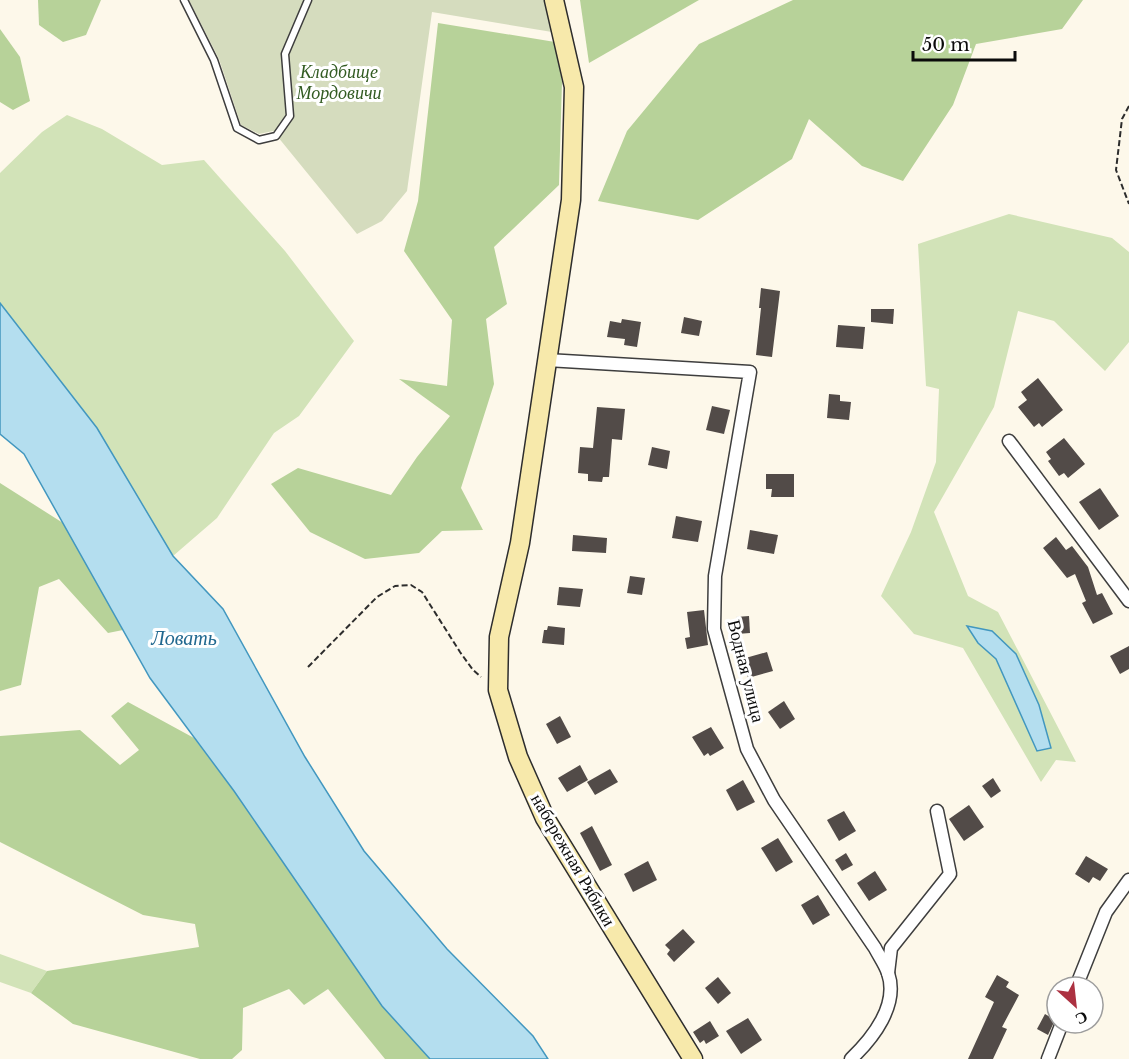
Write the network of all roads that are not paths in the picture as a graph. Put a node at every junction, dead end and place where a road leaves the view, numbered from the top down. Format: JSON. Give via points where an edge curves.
{"nodes":[{"id":1,"x":184,"y":0,"type":"edge"},
{"id":2,"x":308,"y":0,"type":"edge"},
{"id":3,"x":554,"y":0,"type":"edge"},
{"id":4,"x":547,"y":360,"type":"junction"},
{"id":5,"x":1009,"y":441,"type":"dead end"},
{"id":6,"x":1129,"y":601,"type":"edge"},
{"id":7,"x":937,"y":811,"type":"dead end"},
{"id":8,"x":1129,"y":880,"type":"edge"},
{"id":9,"x":888,"y":973,"type":"junction"},
{"id":10,"x":1081,"y":975,"type":"edge"},
{"id":11,"x":1057,"y":1035,"type":"edge"},
{"id":12,"x":693,"y":1059,"type":"edge"},
{"id":13,"x":850,"y":1059,"type":"edge"},
{"id":14,"x":1048,"y":1059,"type":"edge"}],
"edges":[{"from":1,"to":2,"type":"lane","via":[[214,60],[237,128],[259,140],[276,136],[290,116],[285,54]]},
{"from":3,"to":4,"type":"street","name":"набережная Рябики","via":[[574,87],[574,140],[571,200]]},
{"from":4,"to":9,"type":"street","name":"Водная улица","via":[[750,372],[715,576],[714,629],[747,749],[774,800]]},
{"from":4,"to":12,"type":"street","name":"набережная Рябики","via":[[520,543],[499,637],[498,690],[518,758],[545,818]]},
{"from":5,"to":6,"type":"street"},
{"from":7,"to":9,"type":"street","via":[[950,874],[891,948]]},
{"from":8,"to":10,"type":"street","via":[[1106,912]]},
{"from":9,"to":13,"type":"street","name":"Водная улица","via":[[891,994],[883,1018]]},
{"from":11,"to":14,"type":"street"}]}
